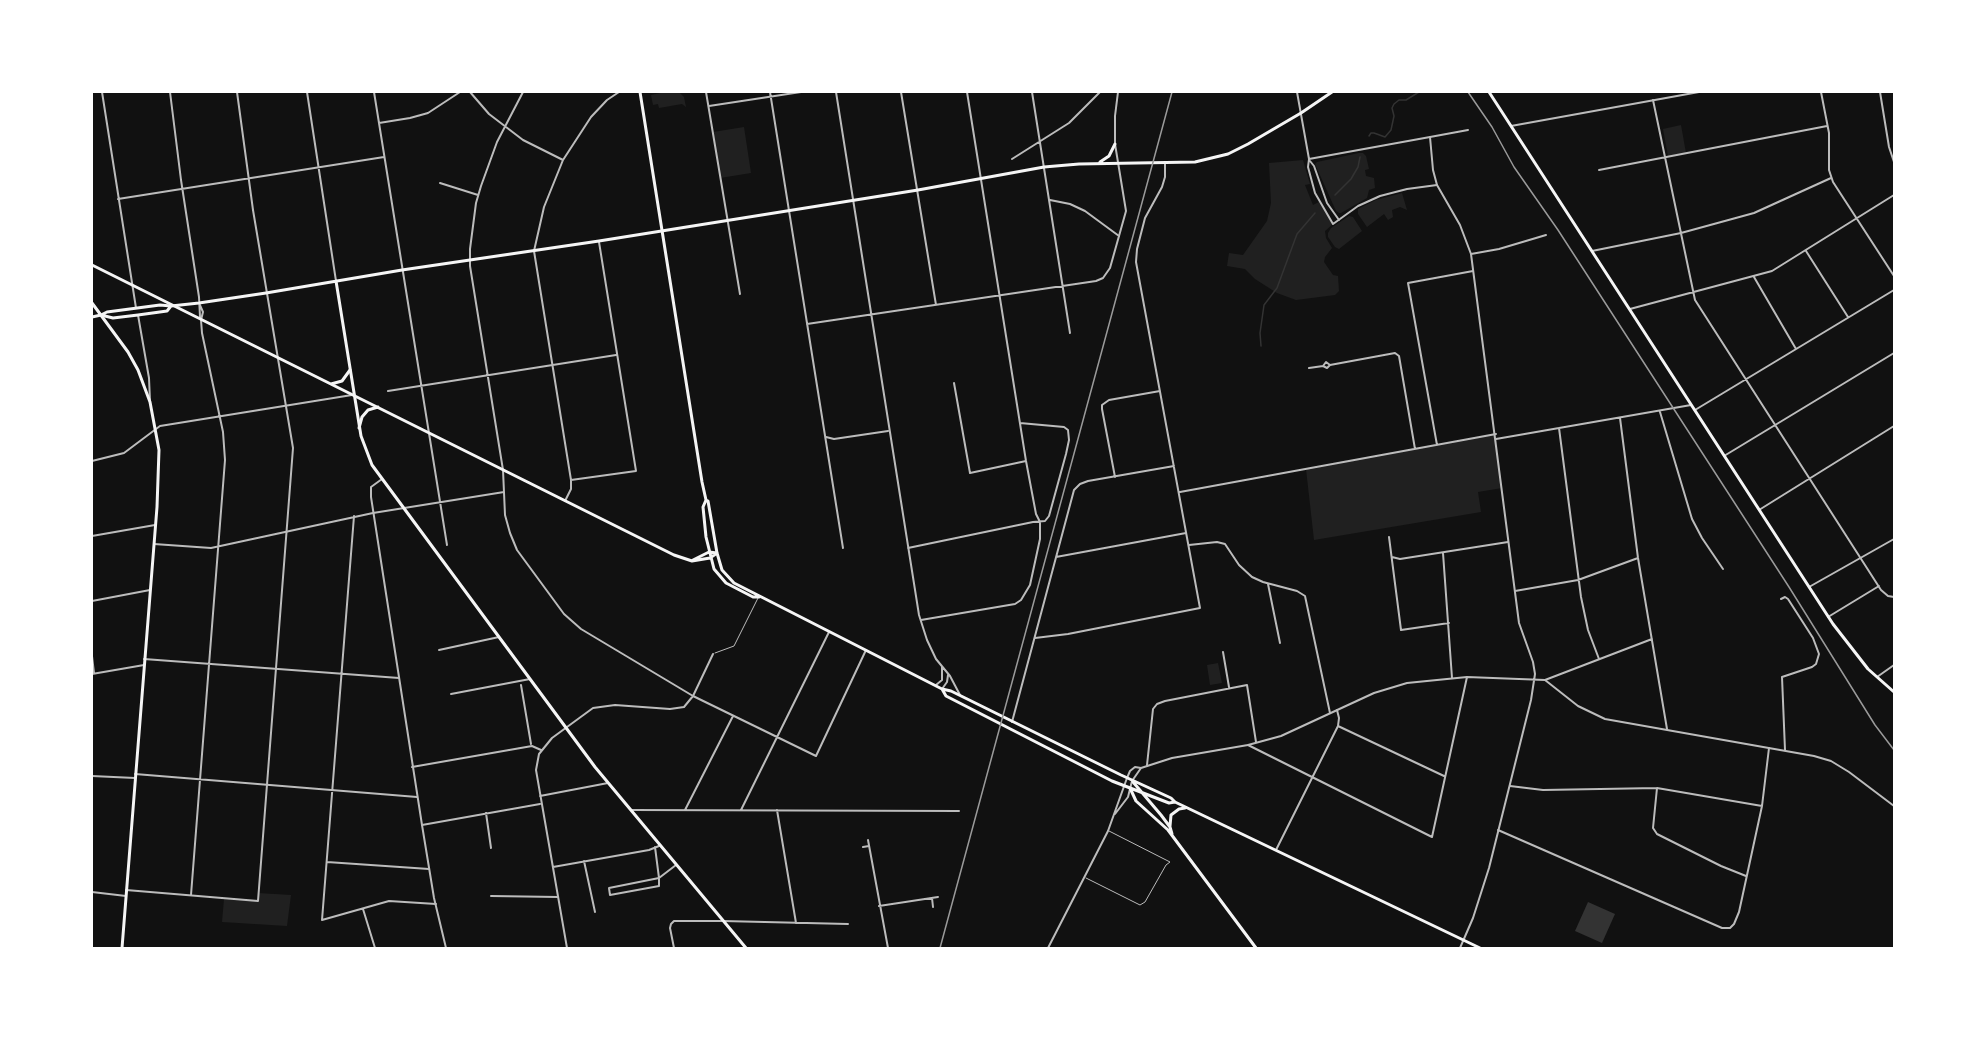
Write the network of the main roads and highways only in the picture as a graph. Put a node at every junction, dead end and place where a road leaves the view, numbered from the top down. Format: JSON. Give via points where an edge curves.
{"nodes":[{"id":1,"x":640,"y":92,"type":"edge"},
{"id":2,"x":1332,"y":92,"type":"edge"},
{"id":3,"x":1489,"y":92,"type":"edge"},
{"id":4,"x":1115,"y":144,"type":"road end"},
{"id":5,"x":1098,"y":164,"type":"junction"},
{"id":6,"x":662,"y":230,"type":"junction"},
{"id":7,"x":92,"y":265,"type":"edge"},
{"id":8,"x":336,"y":281,"type":"junction"},
{"id":9,"x":92,"y":303,"type":"edge"},
{"id":10,"x":171,"y":306,"type":"junction"},
{"id":11,"x":101,"y":315,"type":"junction"},
{"id":12,"x":92,"y":317,"type":"edge"},
{"id":13,"x":350,"y":370,"type":"junction"},
{"id":14,"x":331,"y":384,"type":"junction"},
{"id":15,"x":354,"y":395,"type":"junction"},
{"id":16,"x":378,"y":407,"type":"junction"},
{"id":17,"x":359,"y":428,"type":"junction"},
{"id":18,"x":706,"y":500,"type":"junction"},
{"id":19,"x":709,"y":552,"type":"junction"},
{"id":20,"x":717,"y":553,"type":"junction"},
{"id":21,"x":710,"y":558,"type":"junction"},
{"id":22,"x":692,"y":561,"type":"junction"},
{"id":23,"x":759,"y":597,"type":"junction"},
{"id":24,"x":942,"y":688,"type":"junction"},
{"id":25,"x":1894,"y":693,"type":"edge"},
{"id":26,"x":1132,"y":781,"type":"junction"},
{"id":27,"x":1129,"y":790,"type":"junction"},
{"id":28,"x":1144,"y":793,"type":"junction"},
{"id":29,"x":1175,"y":802,"type":"junction"},
{"id":30,"x":1186,"y":807,"type":"junction"},
{"id":31,"x":1170,"y":827,"type":"junction"},
{"id":32,"x":1172,"y":836,"type":"junction"},
{"id":33,"x":122,"y":948,"type":"edge"},
{"id":34,"x":746,"y":948,"type":"edge"},
{"id":35,"x":1256,"y":948,"type":"edge"},
{"id":36,"x":1480,"y":948,"type":"edge"}],
"edges":[{"from":1,"to":6,"type":"main road"},
{"from":2,"to":5,"type":"main road","via":[[1228,154],[1195,162]]},
{"from":3,"to":25,"type":"main road","via":[[1828,617],[1857,656]]},
{"from":4,"to":5,"type":"main road"},
{"from":5,"to":6,"type":"main road","via":[[1044,167]]},
{"from":6,"to":8,"type":"main road"},
{"from":6,"to":18,"type":"main road"},
{"from":7,"to":10,"type":"main road"},
{"from":8,"to":10,"type":"main road"},
{"from":8,"to":13,"type":"main road"},
{"from":9,"to":11,"type":"main road"},
{"from":10,"to":11,"type":"main road"},
{"from":10,"to":11,"type":"main road","via":[[167,311],[138,315]]},
{"from":10,"to":14,"type":"main road"},
{"from":11,"to":12,"type":"main road"},
{"from":11,"to":33,"type":"main road","via":[[138,370],[156,428],[159,467]]},
{"from":13,"to":14,"type":"main road","via":[[342,381]]},
{"from":13,"to":15,"type":"main road"},
{"from":14,"to":15,"type":"main road"},
{"from":15,"to":16,"type":"main road"},
{"from":15,"to":17,"type":"main road"},
{"from":16,"to":17,"type":"main road","via":[[368,410]]},
{"from":16,"to":22,"type":"main road"},
{"from":17,"to":34,"type":"main road","via":[[372,465],[566,728],[657,847]]},
{"from":18,"to":19,"type":"main road","via":[[703,507]]},
{"from":18,"to":20,"type":"main road"},
{"from":19,"to":20,"type":"main road"},
{"from":19,"to":21,"type":"main road"},
{"from":19,"to":22,"type":"main road"},
{"from":20,"to":21,"type":"main road"},
{"from":20,"to":23,"type":"main road","via":[[722,570],[734,583]]},
{"from":21,"to":22,"type":"main road"},
{"from":21,"to":23,"type":"main road","via":[[726,583]]},
{"from":23,"to":24,"type":"main road"},
{"from":24,"to":26,"type":"main road"},
{"from":24,"to":27,"type":"main road","via":[[946,696]]},
{"from":26,"to":28,"type":"main road"},
{"from":26,"to":29,"type":"main road"},
{"from":27,"to":28,"type":"main road"},
{"from":27,"to":32,"type":"main road"},
{"from":28,"to":29,"type":"main road"},
{"from":28,"to":31,"type":"main road"},
{"from":29,"to":30,"type":"main road"},
{"from":30,"to":31,"type":"main road","via":[[1171,815]]},
{"from":30,"to":36,"type":"main road"},
{"from":31,"to":32,"type":"main road"},
{"from":32,"to":35,"type":"main road"}]}
